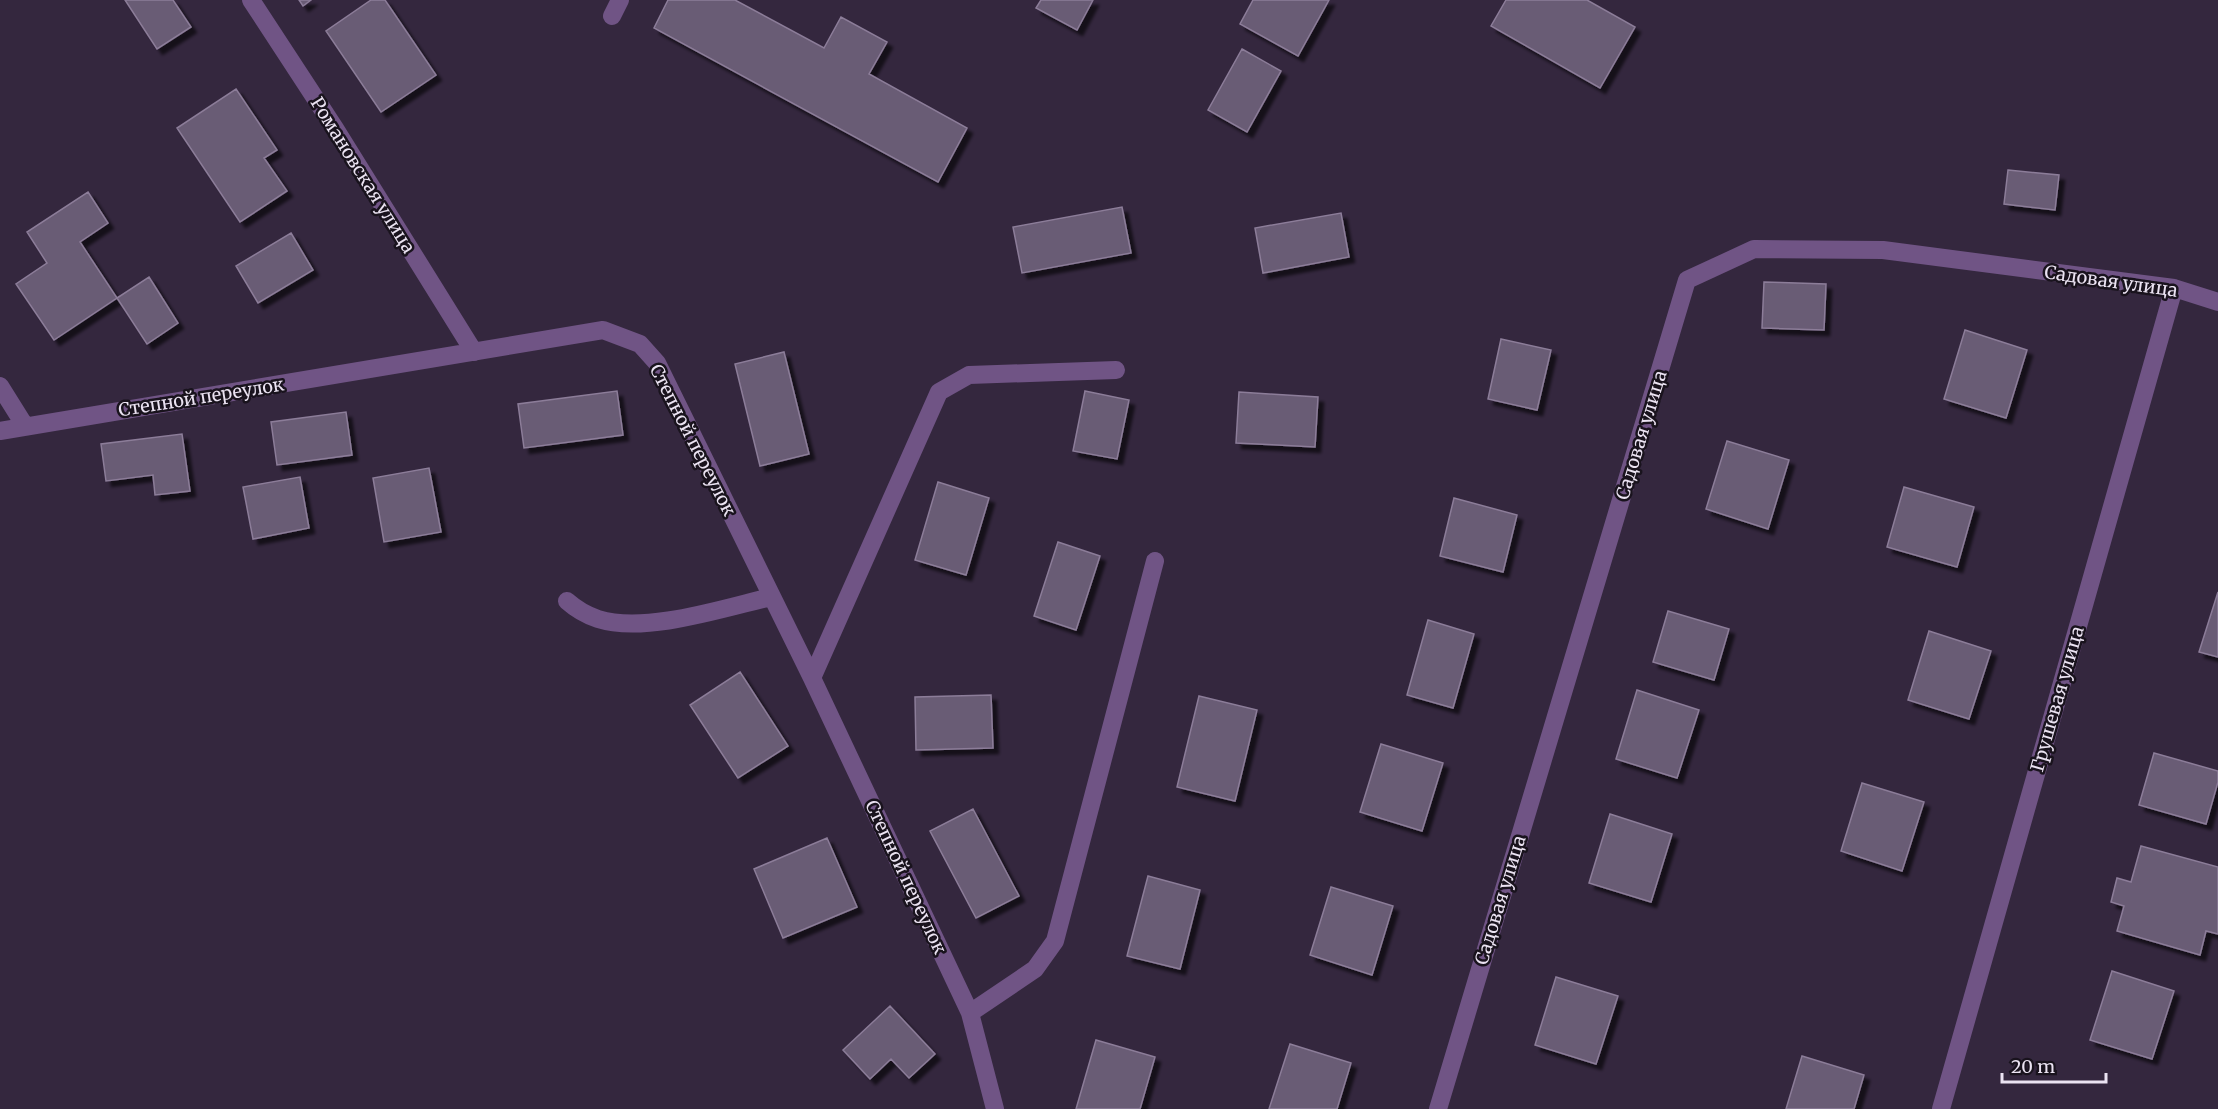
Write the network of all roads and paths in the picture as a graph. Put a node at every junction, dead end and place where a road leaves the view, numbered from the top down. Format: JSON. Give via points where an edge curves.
{"nodes":[{"id":1,"x":250,"y":0,"type":"edge"},
{"id":2,"x":2174,"y":288,"type":"junction"},
{"id":3,"x":2218,"y":302,"type":"edge"},
{"id":4,"x":474,"y":352,"type":"junction"},
{"id":5,"x":1116,"y":370,"type":"dead end"},
{"id":6,"x":0,"y":386,"type":"edge"},
{"id":7,"x":25,"y":426,"type":"junction"},
{"id":8,"x":0,"y":431,"type":"edge"},
{"id":9,"x":1155,"y":561,"type":"dead end"},
{"id":10,"x":771,"y":597,"type":"junction"},
{"id":11,"x":567,"y":601,"type":"dead end"},
{"id":12,"x":812,"y":678,"type":"junction"},
{"id":13,"x":970,"y":1012,"type":"junction"},
{"id":14,"x":995,"y":1109,"type":"edge"},
{"id":15,"x":1438,"y":1109,"type":"edge"},
{"id":16,"x":1941,"y":1109,"type":"edge"}],
"edges":[{"from":1,"to":4,"type":"street","name":"Романовская улица"},
{"from":2,"to":3,"type":"street","name":"Садовая улица"},
{"from":2,"to":15,"type":"street","name":"Садовая улица","via":[[1883,250],[1754,249],[1688,280]]},
{"from":2,"to":16,"type":"street","name":"Грушевая улица"},
{"from":4,"to":7,"type":"street","name":"Степной переулок"},
{"from":4,"to":10,"type":"street","name":"Степной переулок","via":[[603,330],[640,344],[657,363]]},
{"from":5,"to":12,"type":"street","via":[[969,375],[939,392]]},
{"from":6,"to":7,"type":"street"},
{"from":7,"to":8,"type":"street","name":"Степной переулок"},
{"from":9,"to":13,"type":"street","via":[[1055,941],[1035,969]]},
{"from":10,"to":11,"type":"street","via":[[659,621],[626,623],[599,620]]},
{"from":10,"to":12,"type":"street","name":"Степной переулок"},
{"from":12,"to":13,"type":"street","name":"Степной переулок"},
{"from":13,"to":14,"type":"street","name":"Степной переулок"}]}
